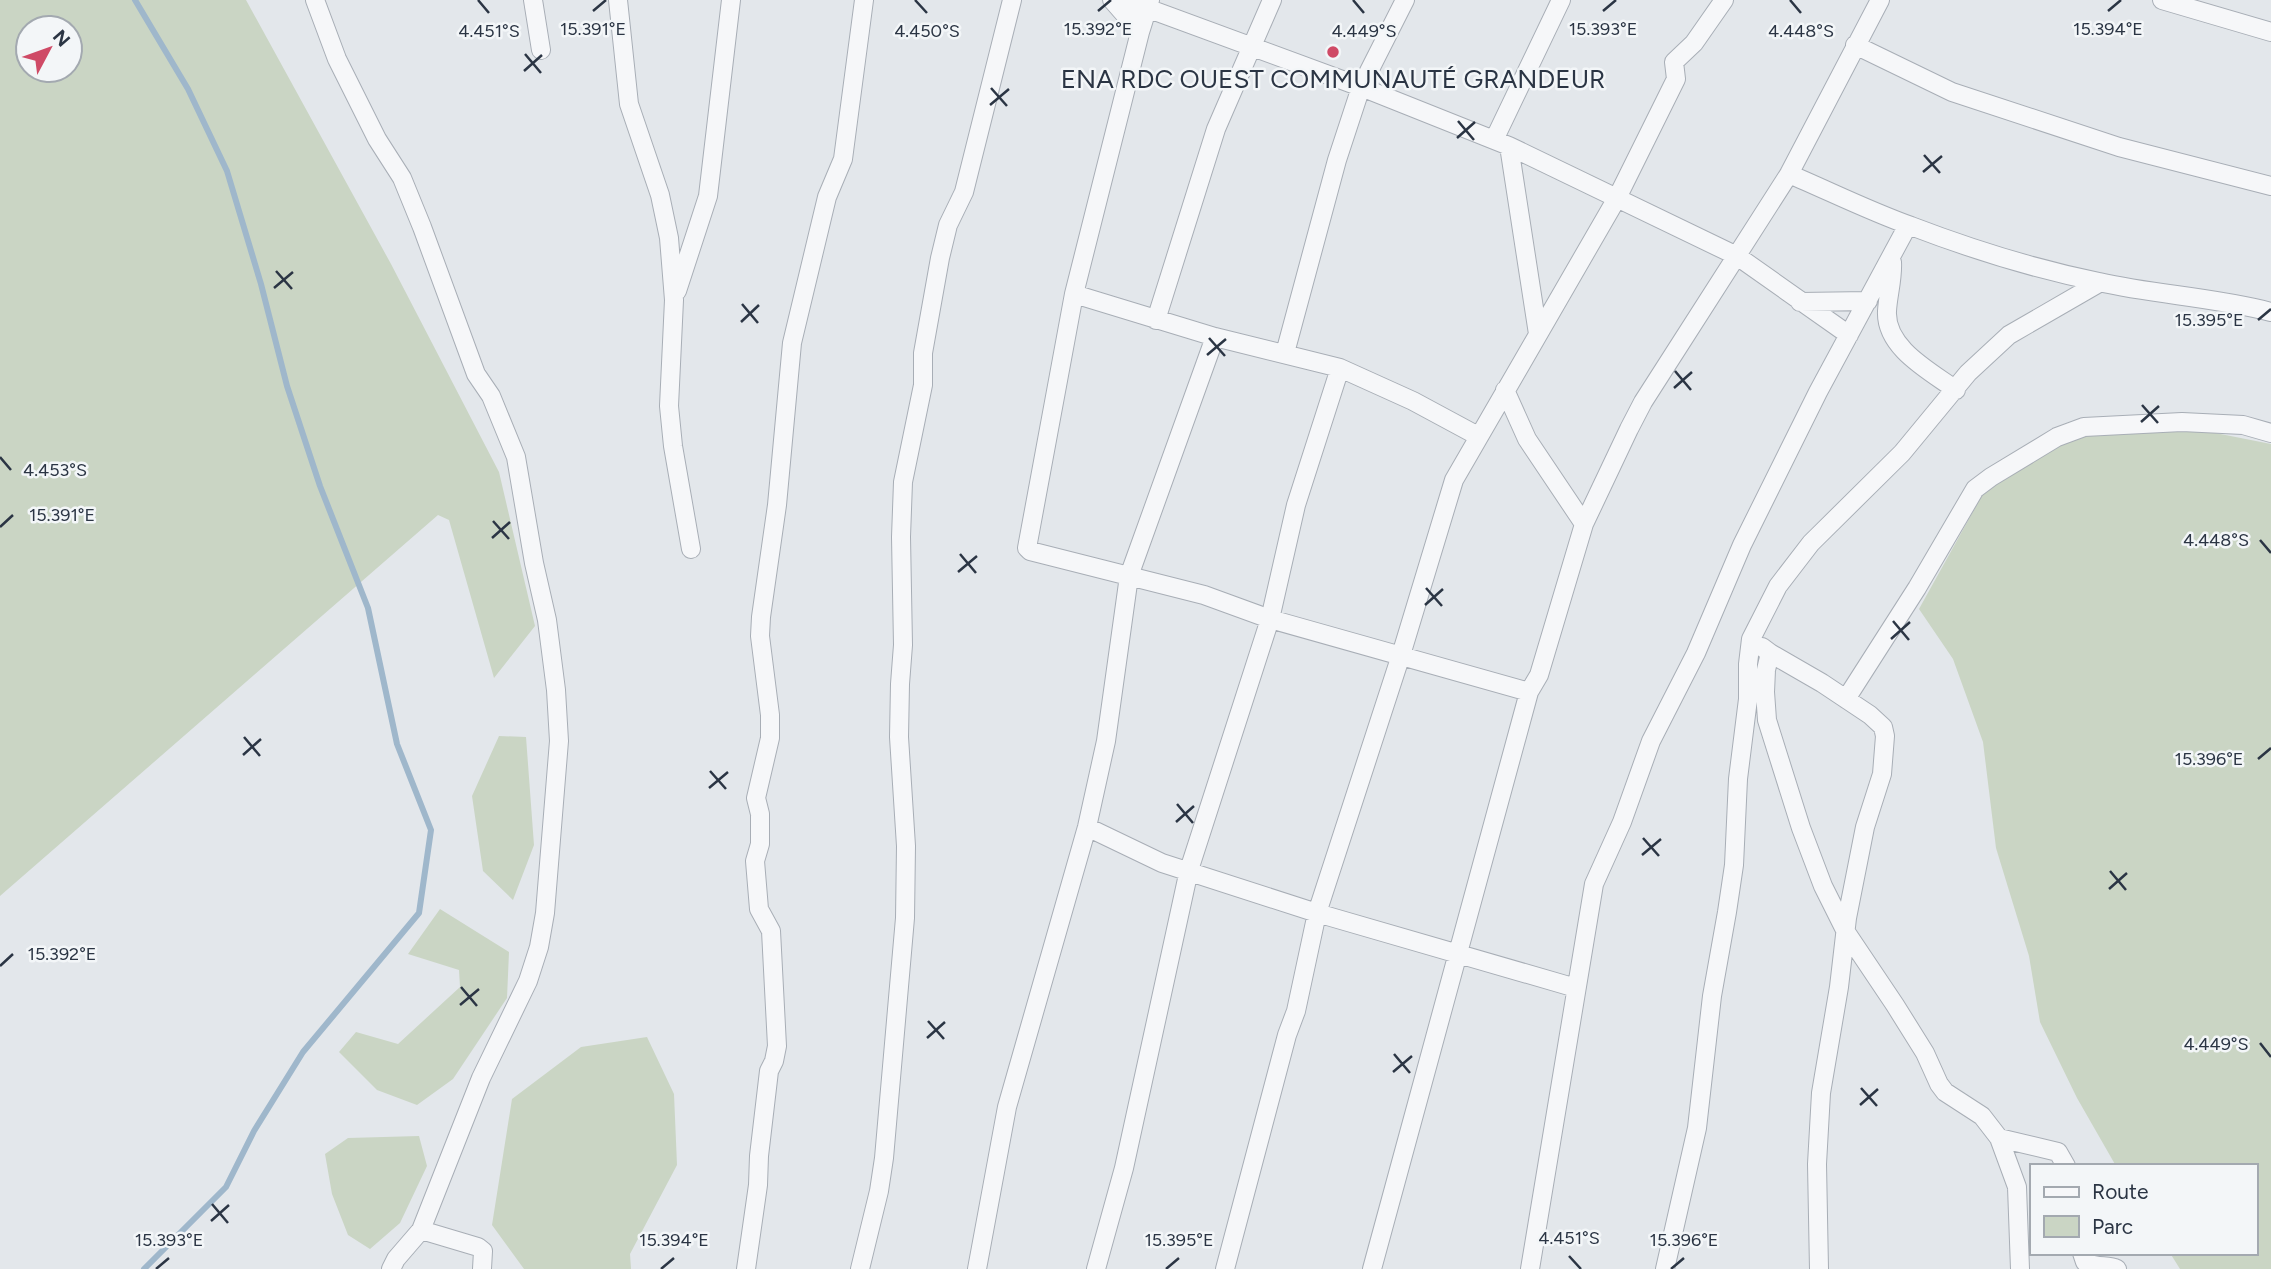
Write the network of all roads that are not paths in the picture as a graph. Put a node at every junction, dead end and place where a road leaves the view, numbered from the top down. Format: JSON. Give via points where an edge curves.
{"nodes":[{"id":1,"x":315,"y":0,"type":"edge"},
{"id":2,"x":533,"y":0,"type":"edge"},
{"id":3,"x":618,"y":0,"type":"edge"},
{"id":4,"x":731,"y":0,"type":"edge"},
{"id":5,"x":864,"y":0,"type":"edge"},
{"id":6,"x":1012,"y":0,"type":"edge"},
{"id":7,"x":1112,"y":0,"type":"edge"},
{"id":8,"x":1125,"y":0,"type":"edge"},
{"id":9,"x":1272,"y":0,"type":"edge"},
{"id":10,"x":1405,"y":0,"type":"edge"},
{"id":11,"x":1561,"y":0,"type":"edge"},
{"id":12,"x":1724,"y":0,"type":"edge"},
{"id":13,"x":1880,"y":0,"type":"edge"},
{"id":14,"x":2162,"y":0,"type":"edge"},
{"id":15,"x":1149,"y":4,"type":"edge"},
{"id":16,"x":1140,"y":32,"type":"junction"},
{"id":17,"x":2271,"y":32,"type":"edge"},
{"id":18,"x":1855,"y":45,"type":"junction"},
{"id":19,"x":1251,"y":46,"type":"junction"},
{"id":20,"x":541,"y":50,"type":"dead end"},
{"id":21,"x":1362,"y":87,"type":"junction"},
{"id":22,"x":1502,"y":143,"type":"junction"},
{"id":23,"x":1789,"y":174,"type":"junction"},
{"id":24,"x":2271,"y":186,"type":"edge"},
{"id":25,"x":1617,"y":198,"type":"junction"},
{"id":26,"x":1908,"y":225,"type":"junction"},
{"id":27,"x":1737,"y":256,"type":"junction"},
{"id":28,"x":1891,"y":258,"type":"junction"},
{"id":29,"x":2099,"y":283,"type":"junction"},
{"id":30,"x":1074,"y":294,"type":"junction"},
{"id":31,"x":674,"y":300,"type":"junction"},
{"id":32,"x":1868,"y":301,"type":"junction"},
{"id":33,"x":1800,"y":302,"type":"junction"},
{"id":34,"x":2271,"y":312,"type":"edge"},
{"id":35,"x":1156,"y":320,"type":"junction"},
{"id":36,"x":1538,"y":334,"type":"junction"},
{"id":37,"x":1849,"y":335,"type":"junction"},
{"id":38,"x":1214,"y":337,"type":"junction"},
{"id":39,"x":1285,"y":353,"type":"junction"},
{"id":40,"x":1340,"y":368,"type":"junction"},
{"id":41,"x":1505,"y":390,"type":"junction"},
{"id":42,"x":1956,"y":390,"type":"junction"},
{"id":43,"x":2271,"y":433,"type":"edge"},
{"id":44,"x":1478,"y":436,"type":"junction"},
{"id":45,"x":1584,"y":524,"type":"junction"},
{"id":46,"x":691,"y":549,"type":"dead end"},
{"id":47,"x":1129,"y":576,"type":"junction"},
{"id":48,"x":1270,"y":619,"type":"junction"},
{"id":49,"x":1751,"y":639,"type":"junction"},
{"id":50,"x":1770,"y":653,"type":"junction"},
{"id":51,"x":1401,"y":655,"type":"junction"},
{"id":52,"x":1529,"y":692,"type":"junction"},
{"id":53,"x":1846,"y":699,"type":"junction"},
{"id":54,"x":1087,"y":827,"type":"junction"},
{"id":55,"x":1189,"y":870,"type":"junction"},
{"id":56,"x":1317,"y":913,"type":"junction"},
{"id":57,"x":1846,"y":932,"type":"junction"},
{"id":58,"x":1456,"y":955,"type":"junction"},
{"id":59,"x":1576,"y":988,"type":"junction"},
{"id":60,"x":1999,"y":1138,"type":"junction"},
{"id":61,"x":2065,"y":1164,"type":"edge"},
{"id":62,"x":421,"y":1230,"type":"junction"},
{"id":63,"x":2024,"y":1232,"type":"edge"},
{"id":64,"x":2083,"y":1255,"type":"edge"},
{"id":65,"x":1530,"y":1267,"type":"edge"},
{"id":66,"x":391,"y":1269,"type":"edge"},
{"id":67,"x":482,"y":1269,"type":"edge"},
{"id":68,"x":746,"y":1269,"type":"edge"},
{"id":69,"x":860,"y":1269,"type":"edge"},
{"id":70,"x":977,"y":1269,"type":"edge"},
{"id":71,"x":1096,"y":1269,"type":"edge"},
{"id":72,"x":1225,"y":1269,"type":"edge"},
{"id":73,"x":1372,"y":1269,"type":"edge"},
{"id":74,"x":1550,"y":1269,"type":"edge"},
{"id":75,"x":1665,"y":1269,"type":"edge"},
{"id":76,"x":1819,"y":1269,"type":"edge"},
{"id":77,"x":2020,"y":1269,"type":"edge"},
{"id":78,"x":2117,"y":1269,"type":"edge"}],
"edges":[{"from":1,"to":62,"type":"street","via":[[337,59],[402,178],[476,374],[491,396],[516,457],[556,690],[559,741],[539,947]]},
{"from":2,"to":20,"type":"street"},
{"from":3,"to":31,"type":"street","via":[[629,104],[660,195]]},
{"from":4,"to":31,"type":"street","via":[[708,196]]},
{"from":5,"to":68,"type":"street","via":[[843,159],[827,197],[792,344],[761,617],[770,738],[756,798],[760,844],[755,861],[759,909],[771,931],[777,1046],[769,1071]]},
{"from":6,"to":69,"type":"street","via":[[964,192],[948,225],[940,258],[923,353],[923,385],[903,482],[899,737],[905,918],[884,1158]]},
{"from":7,"to":16,"type":"street"},
{"from":8,"to":15,"type":"street"},
{"from":9,"to":19,"type":"street"},
{"from":10,"to":21,"type":"street"},
{"from":11,"to":22,"type":"street"},
{"from":12,"to":25,"type":"street","via":[[1694,43],[1674,62],[1676,79]]},
{"from":13,"to":18,"type":"street"},
{"from":14,"to":17,"type":"street"},
{"from":15,"to":16,"type":"street"},
{"from":15,"to":19,"type":"street"},
{"from":16,"to":30,"type":"street"},
{"from":18,"to":23,"type":"street"},
{"from":18,"to":24,"type":"street","via":[[1952,92],[2119,147]]},
{"from":19,"to":21,"type":"street"},
{"from":19,"to":35,"type":"street","via":[[1216,129]]},
{"from":21,"to":22,"type":"street"},
{"from":21,"to":39,"type":"street","via":[[1337,160]]},
{"from":22,"to":25,"type":"street"},
{"from":22,"to":36,"type":"street"},
{"from":23,"to":26,"type":"street"},
{"from":23,"to":27,"type":"street"},
{"from":25,"to":27,"type":"street"},
{"from":25,"to":36,"type":"street"},
{"from":26,"to":28,"type":"street"},
{"from":26,"to":29,"type":"street"},
{"from":27,"to":33,"type":"street"},
{"from":27,"to":45,"type":"street","via":[[1643,402]]},
{"from":28,"to":32,"type":"street"},
{"from":28,"to":42,"type":"street","via":[[1890,329],[1908,354]]},
{"from":29,"to":34,"type":"street"},
{"from":29,"to":42,"type":"street","via":[[2009,335]]},
{"from":30,"to":35,"type":"street"},
{"from":30,"to":47,"type":"street","via":[[1027,548]]},
{"from":31,"to":46,"type":"street","via":[[669,406]]},
{"from":32,"to":33,"type":"street"},
{"from":32,"to":37,"type":"street"},
{"from":33,"to":37,"type":"street"},
{"from":35,"to":38,"type":"street"},
{"from":36,"to":41,"type":"street"},
{"from":37,"to":59,"type":"street","via":[[1784,458],[1651,741],[1594,884]]},
{"from":38,"to":39,"type":"street"},
{"from":38,"to":47,"type":"street"},
{"from":39,"to":40,"type":"street"},
{"from":40,"to":44,"type":"street"},
{"from":40,"to":48,"type":"street","via":[[1296,505]]},
{"from":41,"to":44,"type":"street"},
{"from":41,"to":45,"type":"street","via":[[1527,439]]},
{"from":42,"to":49,"type":"street","via":[[1884,473],[1811,543],[1779,586]]},
{"from":43,"to":53,"type":"street","via":[[2243,425],[2182,422],[2084,427],[2057,437],[1991,477],[1975,489]]},
{"from":44,"to":51,"type":"street","via":[[1448,495]]},
{"from":45,"to":52,"type":"street","via":[[1539,675]]},
{"from":47,"to":48,"type":"street","via":[[1204,594]]},
{"from":47,"to":54,"type":"street","via":[[1106,741]]},
{"from":48,"to":51,"type":"street"},
{"from":48,"to":55,"type":"street"},
{"from":49,"to":50,"type":"street"},
{"from":49,"to":75,"type":"street","via":[[1734,865],[1712,996],[1697,1128]]},
{"from":50,"to":53,"type":"street"},
{"from":50,"to":57,"type":"street","via":[[1765,692],[1772,736],[1805,839]]},
{"from":51,"to":52,"type":"street"},
{"from":51,"to":56,"type":"street"},
{"from":52,"to":58,"type":"street"},
{"from":53,"to":57,"type":"street","via":[[1883,727],[1885,742]]},
{"from":54,"to":55,"type":"street","via":[[1162,863]]},
{"from":54,"to":70,"type":"street","via":[[1007,1107]]},
{"from":55,"to":56,"type":"street"},
{"from":55,"to":71,"type":"street","via":[[1124,1168]]},
{"from":56,"to":58,"type":"street"},
{"from":56,"to":72,"type":"street","via":[[1296,1011]]},
{"from":57,"to":60,"type":"street","via":[[1925,1053],[1939,1084],[1982,1116]]},
{"from":57,"to":76,"type":"street","via":[[1821,1093]]},
{"from":58,"to":59,"type":"street"},
{"from":58,"to":73,"type":"street"},
{"from":59,"to":65,"type":"street"},
{"from":60,"to":61,"type":"street","via":[[2058,1152]]},
{"from":60,"to":63,"type":"street","via":[[2017,1186]]},
{"from":62,"to":66,"type":"street"},
{"from":62,"to":67,"type":"street","via":[[478,1247],[483,1251]]},
{"from":63,"to":77,"type":"street"},
{"from":64,"to":78,"type":"street","via":[[2096,1268]]},
{"from":65,"to":74,"type":"street"}]}
